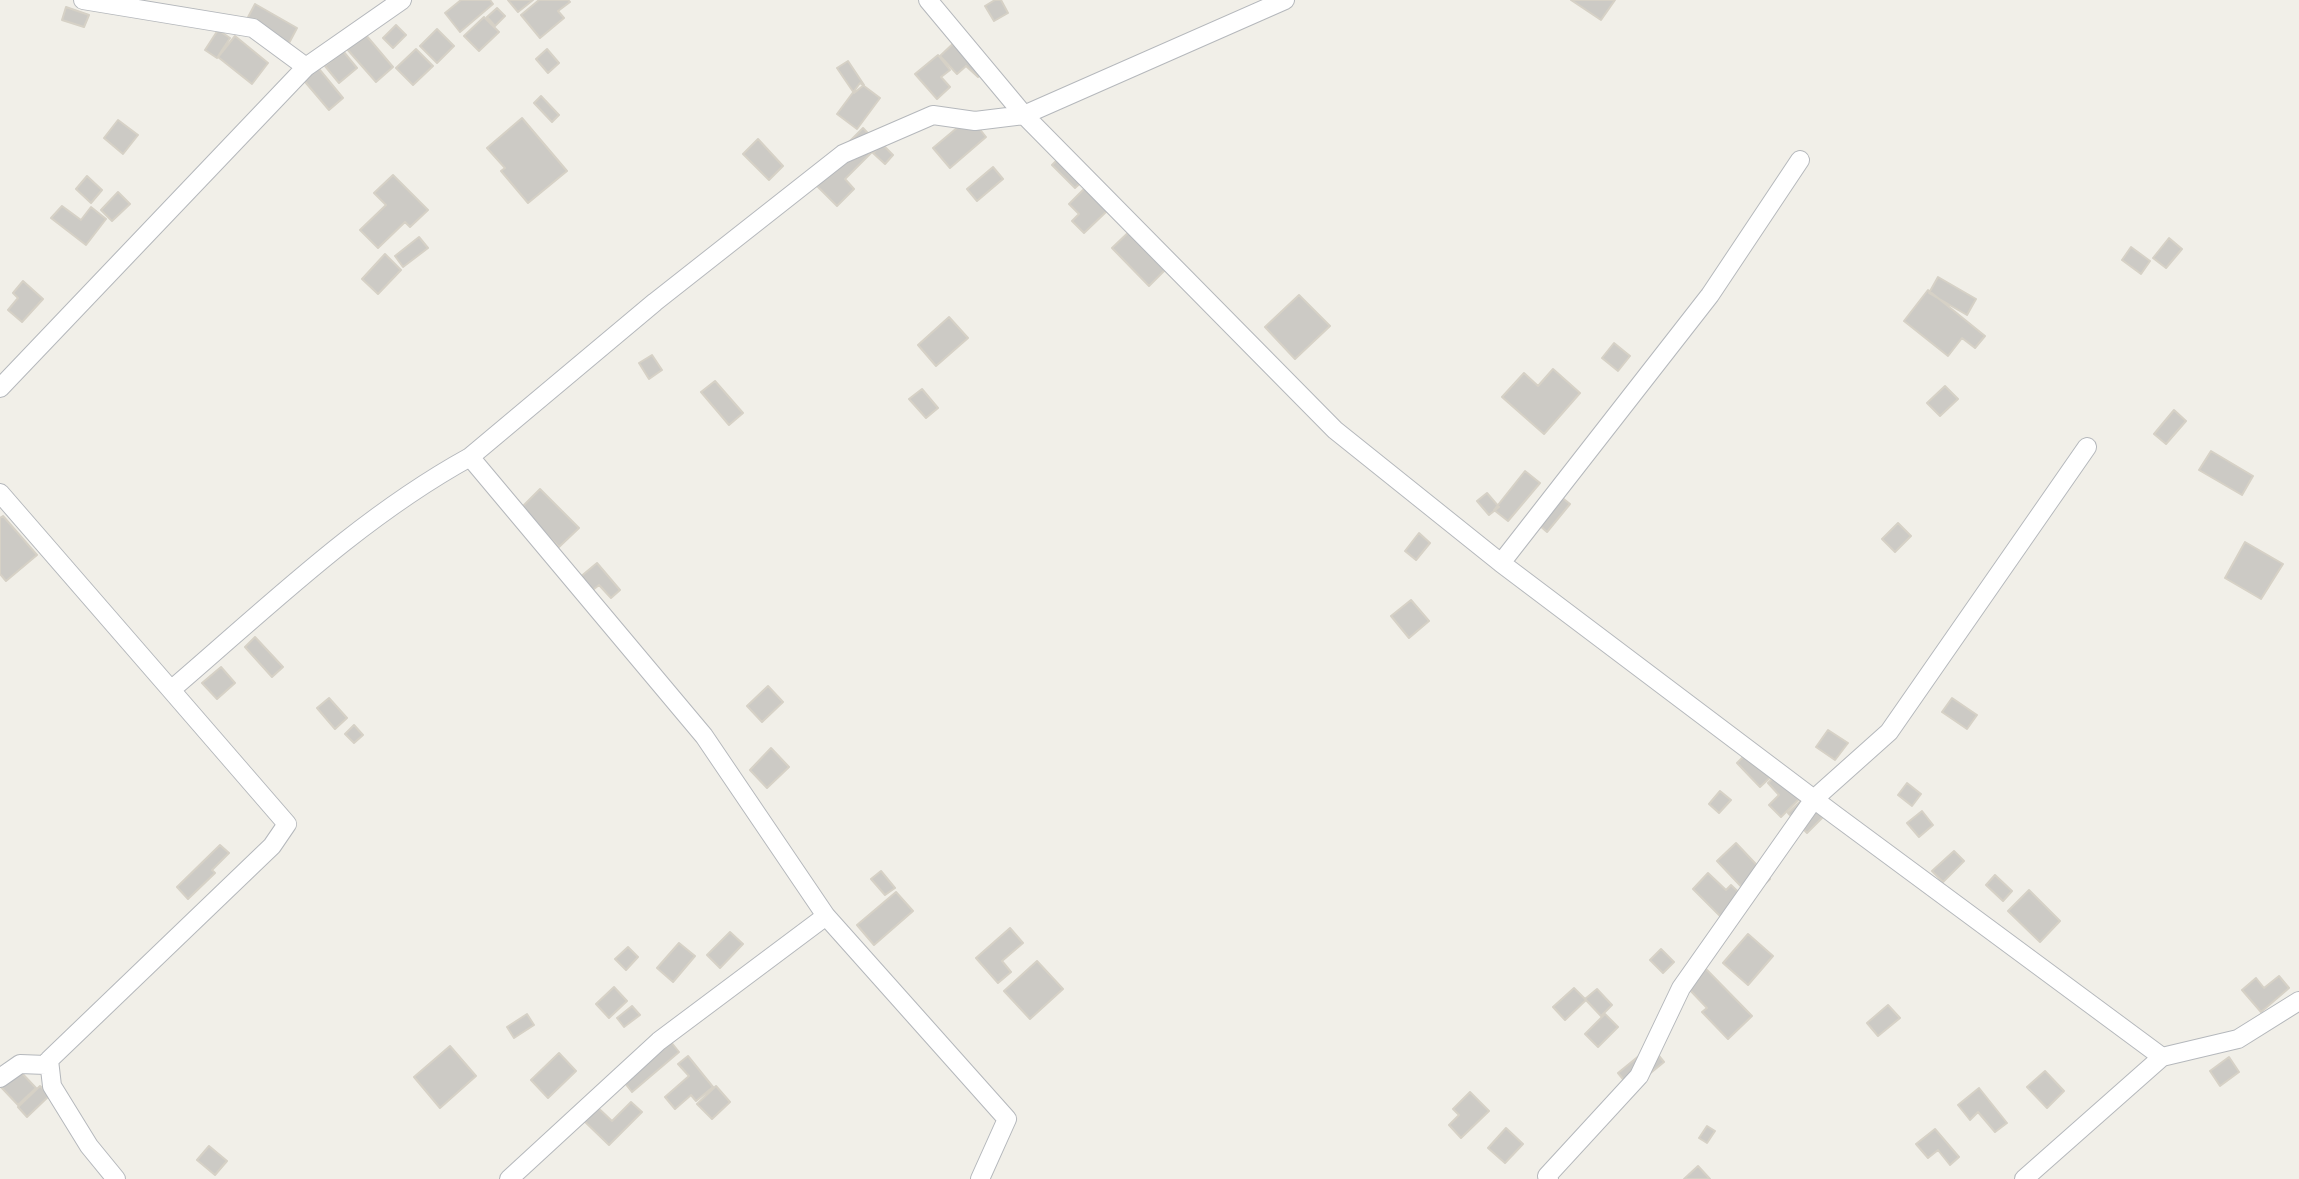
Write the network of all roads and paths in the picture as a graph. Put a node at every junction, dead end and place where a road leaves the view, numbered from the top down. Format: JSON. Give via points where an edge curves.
{"nodes":[{"id":1,"x":83,"y":0,"type":"edge"},
{"id":2,"x":402,"y":0,"type":"edge"},
{"id":3,"x":928,"y":0,"type":"edge"},
{"id":4,"x":1286,"y":0,"type":"edge"},
{"id":5,"x":306,"y":67,"type":"junction"},
{"id":6,"x":1024,"y":115,"type":"junction"},
{"id":7,"x":1800,"y":160,"type":"dead end"},
{"id":8,"x":0,"y":388,"type":"edge"},
{"id":9,"x":2087,"y":447,"type":"dead end"},
{"id":10,"x":470,"y":457,"type":"junction"},
{"id":11,"x":0,"y":493,"type":"edge"},
{"id":12,"x":1501,"y":563,"type":"junction"},
{"id":13,"x":171,"y":690,"type":"junction"},
{"id":14,"x":1814,"y":799,"type":"junction"},
{"id":15,"x":826,"y":916,"type":"junction"},
{"id":16,"x":2299,"y":1001,"type":"edge"},
{"id":17,"x":2162,"y":1056,"type":"junction"},
{"id":18,"x":49,"y":1060,"type":"junction"},
{"id":19,"x":0,"y":1078,"type":"edge"},
{"id":20,"x":1546,"y":1178,"type":"edge"},
{"id":21,"x":116,"y":1179,"type":"edge"},
{"id":22,"x":509,"y":1179,"type":"edge"},
{"id":23,"x":980,"y":1179,"type":"edge"},
{"id":24,"x":2024,"y":1179,"type":"edge"}],
"edges":[{"from":1,"to":5,"type":"street","via":[[253,28]]},
{"from":2,"to":5,"type":"street"},
{"from":3,"to":6,"type":"street"},
{"from":4,"to":6,"type":"street"},
{"from":5,"to":8,"type":"street"},
{"from":6,"to":10,"type":"street","via":[[975,121],[933,115],[843,154],[654,302]]},
{"from":6,"to":12,"type":"street","via":[[1335,430]]},
{"from":7,"to":12,"type":"street","via":[[1710,295]]},
{"from":9,"to":14,"type":"street","via":[[1889,732]]},
{"from":10,"to":13,"type":"street","via":[[435,476],[347,539]]},
{"from":10,"to":15,"type":"street","via":[[704,736]]},
{"from":11,"to":13,"type":"street"},
{"from":12,"to":14,"type":"street"},
{"from":13,"to":18,"type":"street","via":[[287,824],[272,846]]},
{"from":14,"to":17,"type":"street"},
{"from":14,"to":20,"type":"street","via":[[1681,988],[1639,1076]]},
{"from":15,"to":22,"type":"street","via":[[659,1041]]},
{"from":15,"to":23,"type":"street","via":[[1007,1119]]},
{"from":16,"to":17,"type":"street","via":[[2238,1040]]},
{"from":17,"to":24,"type":"street"},
{"from":18,"to":19,"type":"street","via":[[46,1065],[20,1064]]},
{"from":18,"to":21,"type":"street","via":[[52,1087]]}]}
